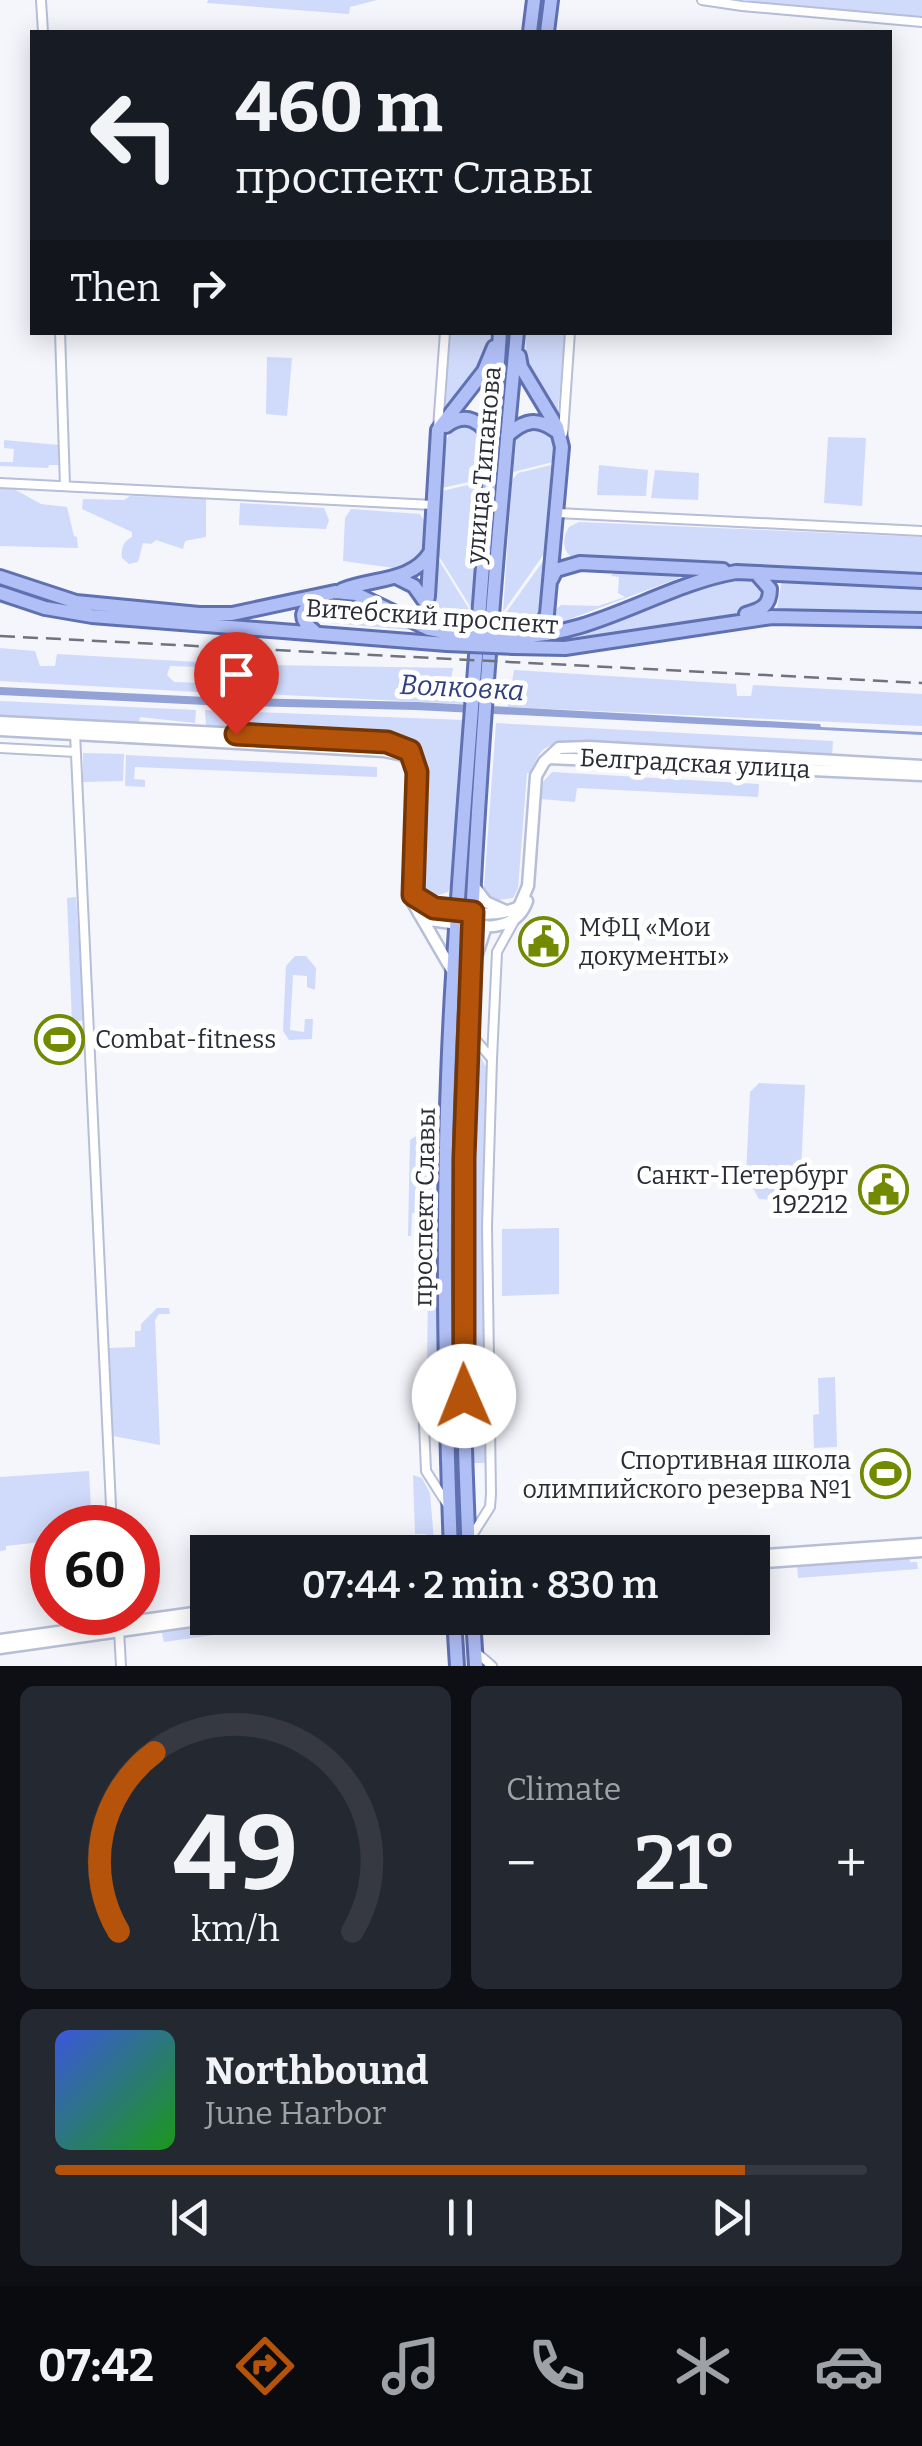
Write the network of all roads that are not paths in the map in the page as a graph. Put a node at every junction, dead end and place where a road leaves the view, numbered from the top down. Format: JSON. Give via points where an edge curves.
{"nodes":[{"id":1,"x":42,"y":0,"type":"edge"},
{"id":2,"x":534,"y":0,"type":"edge"},
{"id":3,"x":551,"y":0,"type":"edge"},
{"id":4,"x":702,"y":0,"type":"edge"},
{"id":5,"x":922,"y":22,"type":"edge"},
{"id":6,"x":43,"y":30,"type":"edge"},
{"id":7,"x":530,"y":30,"type":"edge"},
{"id":8,"x":547,"y":30,"type":"edge"},
{"id":9,"x":60,"y":335,"type":"edge"},
{"id":10,"x":446,"y":335,"type":"edge"},
{"id":11,"x":497,"y":335,"type":"edge"},
{"id":12,"x":498,"y":335,"type":"edge"},
{"id":13,"x":519,"y":335,"type":"edge"},
{"id":14,"x":519,"y":335,"type":"edge"},
{"id":15,"x":570,"y":335,"type":"edge"},
{"id":16,"x":439,"y":435,"type":"junction"},
{"id":17,"x":507,"y":436,"type":"junction"},
{"id":18,"x":562,"y":438,"type":"junction"},
{"id":19,"x":493,"y":442,"type":"junction"},
{"id":20,"x":0,"y":483,"type":"edge"},
{"id":21,"x":65,"y":486,"type":"junction"},
{"id":22,"x":433,"y":504,"type":"junction"},
{"id":23,"x":557,"y":513,"type":"junction"},
{"id":24,"x":922,"y":531,"type":"edge"},
{"id":25,"x":555,"y":535,"type":"junction"},
{"id":26,"x":430,"y":552,"type":"junction"},
{"id":27,"x":580,"y":563,"type":"junction"},
{"id":28,"x":736,"y":572,"type":"junction"},
{"id":29,"x":756,"y":573,"type":"junction"},
{"id":30,"x":394,"y":576,"type":"junction"},
{"id":31,"x":0,"y":577,"type":"edge"},
{"id":32,"x":922,"y":581,"type":"edge"},
{"id":33,"x":549,"y":589,"type":"junction"},
{"id":34,"x":0,"y":593,"type":"edge"},
{"id":35,"x":329,"y":593,"type":"junction"},
{"id":36,"x":426,"y":602,"type":"junction"},
{"id":37,"x":922,"y":620,"type":"edge"},
{"id":38,"x":422,"y":626,"type":"junction"},
{"id":39,"x":716,"y":626,"type":"junction"},
{"id":40,"x":314,"y":632,"type":"junction"},
{"id":41,"x":361,"y":636,"type":"junction"},
{"id":42,"x":532,"y":636,"type":"junction"},
{"id":43,"x":448,"y":638,"type":"junction"},
{"id":44,"x":514,"y":642,"type":"junction"},
{"id":45,"x":483,"y":661,"type":"junction"},
{"id":46,"x":0,"y":722,"type":"edge"},
{"id":47,"x":0,"y":730,"type":"edge"},
{"id":48,"x":75,"y":730,"type":"junction"},
{"id":49,"x":0,"y":748,"type":"edge"},
{"id":50,"x":76,"y":752,"type":"junction"},
{"id":51,"x":547,"y":758,"type":"junction"},
{"id":52,"x":922,"y":766,"type":"edge"},
{"id":53,"x":922,"y":775,"type":"edge"},
{"id":54,"x":468,"y":886,"type":"junction"},
{"id":55,"x":528,"y":886,"type":"junction"},
{"id":56,"x":413,"y":895,"type":"junction"},
{"id":57,"x":434,"y":908,"type":"junction"},
{"id":58,"x":418,"y":913,"type":"junction"},
{"id":59,"x":506,"y":918,"type":"junction"},
{"id":60,"x":470,"y":920,"type":"junction"},
{"id":61,"x":453,"y":973,"type":"junction"},
{"id":62,"x":468,"y":1032,"type":"junction"},
{"id":63,"x":492,"y":1059,"type":"junction"},
{"id":64,"x":445,"y":1354,"type":"junction"},
{"id":65,"x":111,"y":1505,"type":"edge"},
{"id":66,"x":449,"y":1508,"type":"junction"},
{"id":67,"x":450,"y":1535,"type":"edge"},
{"id":68,"x":469,"y":1535,"type":"edge"},
{"id":69,"x":475,"y":1535,"type":"edge"},
{"id":70,"x":922,"y":1548,"type":"edge"},
{"id":71,"x":770,"y":1559,"type":"edge"},
{"id":72,"x":190,"y":1613,"type":"edge"},
{"id":73,"x":160,"y":1617,"type":"edge"},
{"id":74,"x":190,"y":1619,"type":"edge"},
{"id":75,"x":160,"y":1620,"type":"edge"},
{"id":76,"x":49,"y":1635,"type":"edge"},
{"id":77,"x":120,"y":1635,"type":"edge"},
{"id":78,"x":455,"y":1635,"type":"edge"},
{"id":79,"x":474,"y":1635,"type":"edge"},
{"id":80,"x":0,"y":1644,"type":"edge"},
{"id":81,"x":475,"y":1651,"type":"junction"},
{"id":82,"x":121,"y":1666,"type":"edge"},
{"id":83,"x":457,"y":1666,"type":"edge"},
{"id":84,"x":476,"y":1666,"type":"edge"},
{"id":85,"x":492,"y":1666,"type":"edge"}],
"edges":[{"from":1,"to":6,"type":"street"},
{"from":2,"to":7,"type":"main road"},
{"from":3,"to":8,"type":"main road"},
{"from":4,"to":5,"type":"street"},
{"from":9,"to":21,"type":"street"},
{"from":10,"to":16,"type":"street","name":"улица Типанова"},
{"from":11,"to":16,"type":"main road","via":[[484,372]]},
{"from":12,"to":19,"type":"main road","name":"улица Типанова"},
{"from":13,"to":17,"type":"main road","name":"улица Типанова"},
{"from":14,"to":18,"type":"main road","via":[[521,367]]},
{"from":15,"to":18,"type":"street"},
{"from":16,"to":19,"type":"main road","via":[[467,418],[482,425]]},
{"from":16,"to":22,"type":"main road"},
{"from":17,"to":18,"type":"main road","via":[[532,421]]},
{"from":17,"to":45,"type":"main road","name":"улица Типанова"},
{"from":18,"to":23,"type":"main road"},
{"from":19,"to":45,"type":"main road","name":"улица Типанова"},
{"from":20,"to":21,"type":"street"},
{"from":21,"to":22,"type":"street"},
{"from":22,"to":26,"type":"main road"},
{"from":23,"to":24,"type":"street"},
{"from":23,"to":25,"type":"main road"},
{"from":25,"to":27,"type":"main road","via":[[562,554]]},
{"from":25,"to":33,"type":"main road"},
{"from":26,"to":30,"type":"main road","via":[[415,570]]},
{"from":26,"to":36,"type":"main road"},
{"from":27,"to":28,"type":"main road"},
{"from":27,"to":33,"type":"main road","via":[[556,570]]},
{"from":28,"to":29,"type":"main road","name":"Витебский проспект"},
{"from":28,"to":42,"type":"main road","name":"Витебский проспект"},
{"from":29,"to":32,"type":"main road","name":"Витебский проспект"},
{"from":29,"to":39,"type":"main road","via":[[770,590],[765,607]]},
{"from":30,"to":35,"type":"main road"},
{"from":30,"to":36,"type":"main road"},
{"from":31,"to":35,"type":"main road","name":"Витебский проспект","via":[[87,604],[200,614],[232,614]]},
{"from":33,"to":42,"type":"main road","via":[[545,621]]},
{"from":34,"to":40,"type":"main road","name":"Витебский проспект","via":[[92,616]]},
{"from":35,"to":38,"type":"main road","name":"Витебский проспект","via":[[367,597]]},
{"from":35,"to":40,"type":"main road","via":[[303,610]]},
{"from":36,"to":38,"type":"main road"},
{"from":37,"to":39,"type":"main road","name":"Витебский проспект","via":[[791,616]]},
{"from":38,"to":41,"type":"main road"},
{"from":38,"to":43,"type":"main road","name":"Витебский проспект"},
{"from":39,"to":44,"type":"main road","name":"Витебский проспект","via":[[565,648]]},
{"from":40,"to":41,"type":"main road","name":"Витебский проспект"},
{"from":41,"to":43,"type":"main road","name":"Витебский проспект"},
{"from":42,"to":44,"type":"main road","name":"Витебский проспект"},
{"from":43,"to":44,"type":"main road","name":"Витебский проспект","bridge":true},
{"from":45,"to":54,"type":"main road","name":"проспект Славы"},
{"from":46,"to":48,"type":"street"},
{"from":47,"to":48,"type":"street"},
{"from":48,"to":50,"type":"street"},
{"from":48,"to":56,"type":"street","via":[[403,754],[417,772]]},
{"from":49,"to":50,"type":"street"},
{"from":50,"to":65,"type":"street"},
{"from":51,"to":52,"type":"street","name":"Белградская улица","via":[[558,748],[579,746]]},
{"from":51,"to":53,"type":"street","name":"Белградская улица"},
{"from":51,"to":55,"type":"street","via":[[535,782]]},
{"from":54,"to":57,"type":"street"},
{"from":54,"to":59,"type":"street"},
{"from":54,"to":60,"type":"main road","name":"проспект Славы"},
{"from":55,"to":59,"type":"street"},
{"from":55,"to":59,"type":"street","via":[[524,910]]},
{"from":56,"to":57,"type":"street"},
{"from":56,"to":58,"type":"street"},
{"from":57,"to":60,"type":"street"},
{"from":58,"to":60,"type":"street","via":[[430,920]]},
{"from":58,"to":61,"type":"street"},
{"from":59,"to":60,"type":"street"},
{"from":59,"to":60,"type":"street"},
{"from":59,"to":63,"type":"street","via":[[497,952]]},
{"from":60,"to":61,"type":"main road","name":"проспект Славы"},
{"from":60,"to":62,"type":"main road","name":"проспект Славы"},
{"from":61,"to":64,"type":"main road","name":"проспект Славы"},
{"from":62,"to":63,"type":"street"},
{"from":62,"to":68,"type":"main road","name":"проспект Славы","via":[[463,1274]]},
{"from":63,"to":69,"type":"street","via":[[491,1500]]},
{"from":64,"to":66,"type":"main road","name":"проспект Славы"},
{"from":64,"to":66,"type":"street","via":[[424,1394],[426,1471]]},
{"from":66,"to":67,"type":"main road","name":"проспект Славы"},
{"from":70,"to":71,"type":"street"},
{"from":72,"to":73,"type":"street"},
{"from":74,"to":75,"type":"street"},
{"from":76,"to":80,"type":"street"},
{"from":77,"to":82,"type":"street"},
{"from":78,"to":83,"type":"main road"},
{"from":79,"to":81,"type":"main road"},
{"from":81,"to":84,"type":"main road"},
{"from":81,"to":85,"type":"street"}]}
